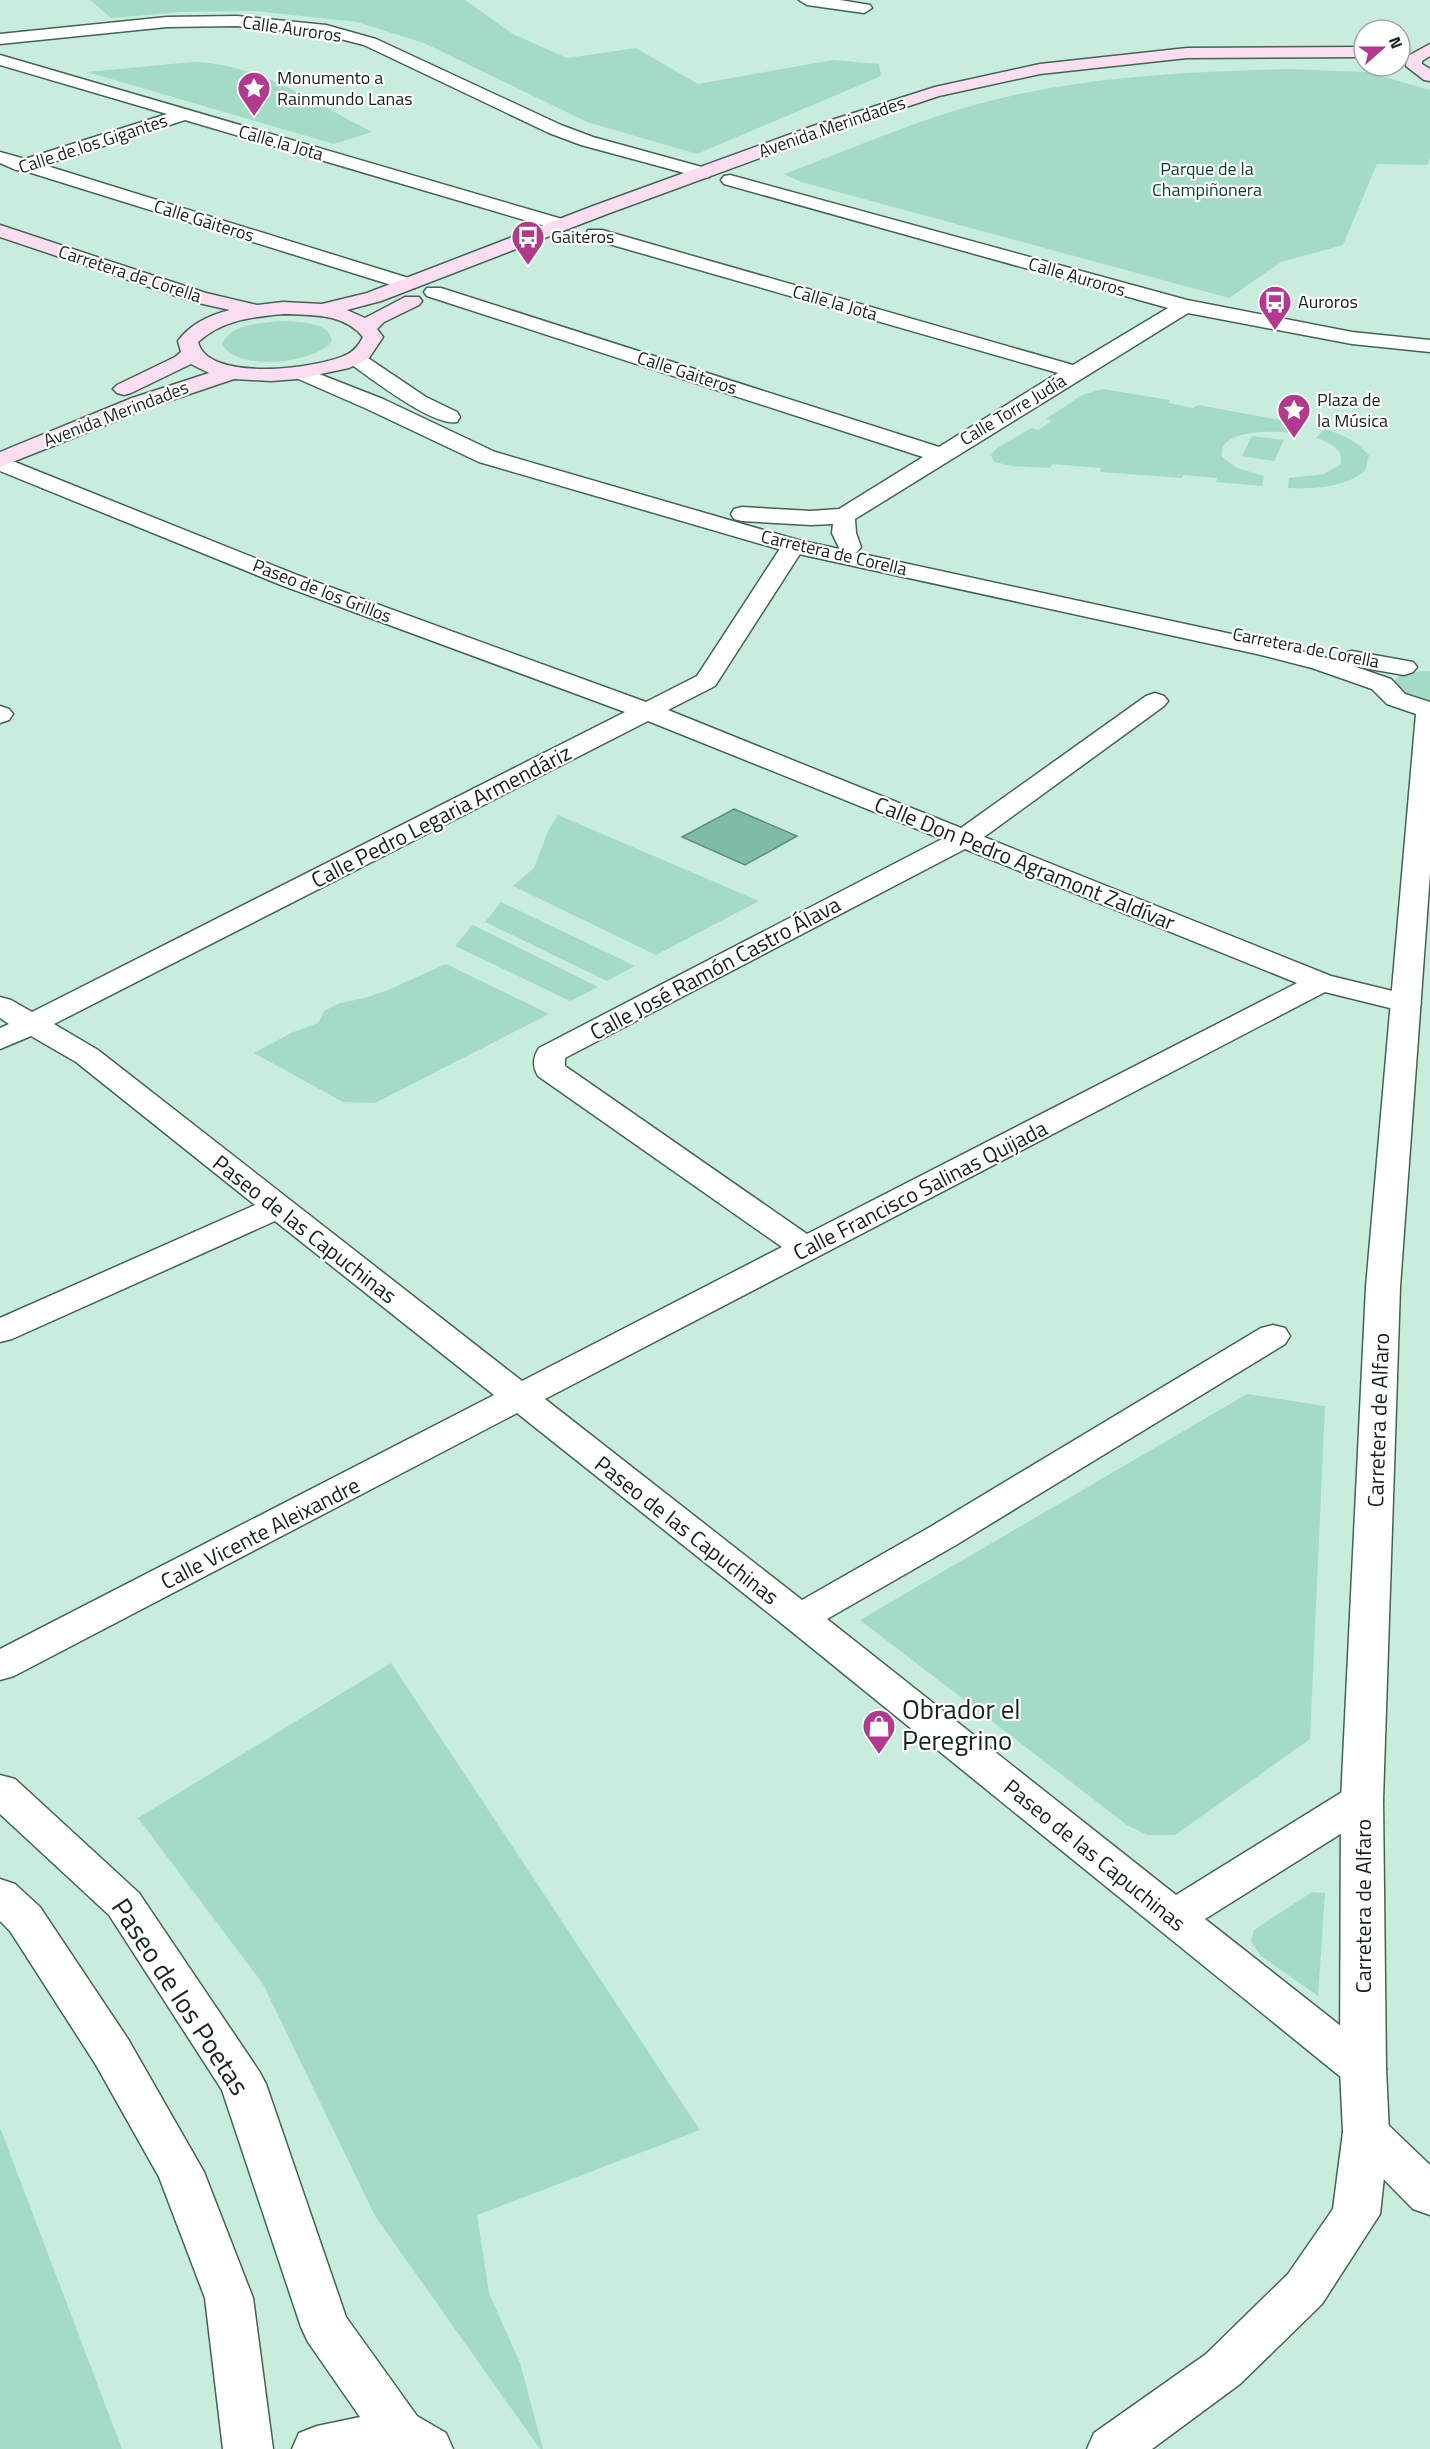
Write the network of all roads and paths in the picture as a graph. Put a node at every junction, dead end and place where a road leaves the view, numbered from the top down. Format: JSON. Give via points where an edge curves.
{"nodes":[{"id":1,"x":807,"y":0,"type":"edge"},
{"id":2,"x":864,"y":8,"type":"dead end"},
{"id":3,"x":0,"y":39,"type":"edge"},
{"id":4,"x":1352,"y":52,"type":"edge"},
{"id":5,"x":1416,"y":58,"type":"edge"},
{"id":6,"x":0,"y":60,"type":"edge"},
{"id":7,"x":1352,"y":62,"type":"edge"},
{"id":8,"x":1430,"y":76,"type":"edge"},
{"id":9,"x":185,"y":114,"type":"junction"},
{"id":10,"x":0,"y":157,"type":"edge"},
{"id":11,"x":26,"y":165,"type":"junction"},
{"id":12,"x":0,"y":173,"type":"edge"},
{"id":13,"x":703,"y":173,"type":"junction"},
{"id":14,"x":730,"y":180,"type":"junction"},
{"id":15,"x":653,"y":211,"type":"dead end"},
{"id":16,"x":622,"y":223,"type":"dead end"},
{"id":17,"x":562,"y":225,"type":"junction"},
{"id":18,"x":0,"y":231,"type":"edge"},
{"id":19,"x":595,"y":234,"type":"junction"},
{"id":20,"x":574,"y":242,"type":"dead end"},
{"id":21,"x":0,"y":247,"type":"edge"},
{"id":22,"x":498,"y":269,"type":"dead end"},
{"id":23,"x":408,"y":284,"type":"junction"},
{"id":24,"x":434,"y":292,"type":"junction"},
{"id":25,"x":1185,"y":306,"type":"junction"},
{"id":26,"x":263,"y":310,"type":"junction"},
{"id":27,"x":323,"y":310,"type":"junction"},
{"id":28,"x":367,"y":327,"type":"junction"},
{"id":29,"x":200,"y":328,"type":"junction"},
{"id":30,"x":1430,"y":346,"type":"edge"},
{"id":31,"x":191,"y":354,"type":"junction"},
{"id":32,"x":355,"y":358,"type":"junction"},
{"id":33,"x":234,"y":372,"type":"junction"},
{"id":34,"x":1076,"y":372,"type":"junction"},
{"id":35,"x":301,"y":373,"type":"junction"},
{"id":36,"x":84,"y":404,"type":"dead end"},
{"id":37,"x":940,"y":454,"type":"junction"},
{"id":38,"x":0,"y":462,"type":"edge"},
{"id":39,"x":742,"y":513,"type":"junction"},
{"id":40,"x":844,"y":516,"type":"junction"},
{"id":41,"x":793,"y":546,"type":"junction"},
{"id":42,"x":849,"y":547,"type":"junction"},
{"id":43,"x":1430,"y":665,"type":"edge"},
{"id":44,"x":1404,"y":667,"type":"junction"},
{"id":45,"x":1382,"y":684,"type":"junction"},
{"id":46,"x":1155,"y":701,"type":"dead end"},
{"id":47,"x":1429,"y":710,"type":"edge"},
{"id":48,"x":647,"y":711,"type":"junction"},
{"id":49,"x":965,"y":838,"type":"junction"},
{"id":50,"x":1321,"y":982,"type":"junction"},
{"id":51,"x":1406,"y":1003,"type":"junction"},
{"id":52,"x":0,"y":1006,"type":"edge"},
{"id":53,"x":33,"y":1024,"type":"junction"},
{"id":54,"x":0,"y":1040,"type":"edge"},
{"id":55,"x":278,"y":1207,"type":"junction"},
{"id":56,"x":806,"y":1249,"type":"junction"},
{"id":57,"x":0,"y":1331,"type":"edge"},
{"id":58,"x":1273,"y":1336,"type":"dead end"},
{"id":59,"x":519,"y":1399,"type":"junction"},
{"id":60,"x":800,"y":1618,"type":"junction"},
{"id":61,"x":0,"y":1666,"type":"edge"},
{"id":62,"x":0,"y":1791,"type":"edge"},
{"id":63,"x":1362,"y":1800,"type":"junction"},
{"id":64,"x":0,"y":1895,"type":"edge"},
{"id":65,"x":1173,"y":1918,"type":"junction"},
{"id":66,"x":1363,"y":2070,"type":"junction"},
{"id":67,"x":1366,"y":2132,"type":"junction"},
{"id":68,"x":1430,"y":2195,"type":"edge"},
{"id":69,"x":414,"y":2440,"type":"edge"},
{"id":70,"x":248,"y":2449,"type":"edge"},
{"id":71,"x":317,"y":2449,"type":"edge"},
{"id":72,"x":1112,"y":2449,"type":"edge"}],
"edges":[{"from":1,"to":2,"type":"street"},
{"from":3,"to":13,"type":"street","name":"Calle Auroros","via":[[167,22],[237,21],[326,30],[370,42],[555,129]]},
{"from":4,"to":13,"type":"main road","name":"Avenida Merindades","via":[[1187,53],[1040,69],[935,92]]},
{"from":5,"to":8,"type":"main road"},
{"from":6,"to":9,"type":"street","name":"Calle la Jota"},
{"from":7,"to":14,"type":"main road","name":"Avenida Merindades","via":[[1194,62],[1089,71],[987,92],[869,129]]},
{"from":9,"to":11,"type":"street","name":"Calle de los Gigantes"},
{"from":9,"to":17,"type":"street","name":"Calle la Jota"},
{"from":10,"to":11,"type":"street","name":"Calle Gaiteros"},
{"from":11,"to":12,"type":"street","name":"Calle de los Gigantes"},
{"from":11,"to":23,"type":"street","name":"Calle Gaiteros"},
{"from":13,"to":17,"type":"main road","name":"Avenida Merindades"},
{"from":14,"to":15,"type":"main road","name":"Avenida Merindades"},
{"from":14,"to":25,"type":"street","name":"Calle Auroros"},
{"from":16,"to":19,"type":"main road"},
{"from":17,"to":23,"type":"main road","name":"Avenida Merindades"},
{"from":18,"to":26,"type":"main road","name":"Carretera de Corella","via":[[201,298]]},
{"from":19,"to":20,"type":"main road"},
{"from":19,"to":34,"type":"street","name":"Calle la Jota"},
{"from":21,"to":29,"type":"main road","name":"Carretera de Corella","via":[[168,303],[189,315]]},
{"from":22,"to":24,"type":"main road"},
{"from":23,"to":27,"type":"main road","name":"Avenida Merindades"},
{"from":24,"to":28,"type":"main road","via":[[400,305]]},
{"from":24,"to":37,"type":"street","name":"Calle Gaiteros"},
{"from":25,"to":30,"type":"street","name":"Calle Auroros","via":[[1352,338]]},
{"from":25,"to":34,"type":"street","name":"Calle Torre Judía"},
{"from":26,"to":27,"type":"main road"},
{"from":26,"to":29,"type":"main road","via":[[226,317]]},
{"from":27,"to":28,"type":"main road"},
{"from":28,"to":32,"type":"main road","via":[[373,337],[369,348]]},
{"from":29,"to":31,"type":"main road","via":[[188,341]]},
{"from":31,"to":33,"type":"main road","via":[[207,364]]},
{"from":31,"to":36,"type":"main road","name":"Avenida Merindades","via":[[158,374]]},
{"from":32,"to":35,"type":"main road"},
{"from":32,"to":39,"type":"street","name":"Carretera de Corella","via":[[419,401],[477,431],[531,452]]},
{"from":33,"to":35,"type":"main road"},
{"from":33,"to":38,"type":"main road","name":"Avenida Merindades","via":[[140,403]]},
{"from":34,"to":37,"type":"street","name":"Calle Torre Judía"},
{"from":35,"to":41,"type":"street","name":"Carretera de Corella","via":[[487,456]]},
{"from":37,"to":40,"type":"street","name":"Calle Torre Judía"},
{"from":38,"to":48,"type":"street","name":"Paseo de los Grillos","via":[[289,580]]},
{"from":39,"to":40,"type":"street","name":"Calle Torre Judía"},
{"from":39,"to":42,"type":"street","name":"Carretera de Corella"},
{"from":40,"to":42,"type":"street"},
{"from":41,"to":45,"type":"street","name":"Carretera de Corella","via":[[1259,647]]},
{"from":41,"to":48,"type":"street","name":"Calle Pedro Legaria Armendáriz","via":[[706,681]]},
{"from":42,"to":44,"type":"street","name":"Carretera de Corella","via":[[1037,592]]},
{"from":43,"to":44,"type":"street","name":"Carretera de Corella"},
{"from":44,"to":45,"type":"street","via":[[1396,669]]},
{"from":45,"to":47,"type":"street","via":[[1401,702]]},
{"from":46,"to":49,"type":"street","name":"Calle José Ramón Castro Álava"},
{"from":47,"to":51,"type":"street","name":"Carretera de Alfaro"},
{"from":48,"to":49,"type":"street","name":"Calle Don Pedro Agramont Zaldívar"},
{"from":48,"to":53,"type":"street","name":"Calle Pedro Legaria Armendáriz"},
{"from":49,"to":50,"type":"street","name":"Calle Don Pedro Agramont Zaldívar"},
{"from":49,"to":56,"type":"street","name":"Calle José Ramón Castro Álava","via":[[550,1054],[549,1069]]},
{"from":50,"to":51,"type":"street","name":"Calle Don Pedro Agramont Zaldívar"},
{"from":50,"to":56,"type":"street","name":"Calle Francisco Salinas Quijada"},
{"from":51,"to":63,"type":"street","name":"Carretera de Alfaro","via":[[1383,1287]]},
{"from":52,"to":53,"type":"street","name":"Paseo de las Capuchinas"},
{"from":53,"to":54,"type":"street","name":"Calle Pedro Legaria Armendáriz"},
{"from":53,"to":55,"type":"street","name":"Paseo de las Capuchinas","via":[[87,1056]]},
{"from":55,"to":57,"type":"street"},
{"from":55,"to":59,"type":"street","name":"Paseo de las Capuchinas"},
{"from":56,"to":59,"type":"street","name":"Calle Francisco Salinas Quijada"},
{"from":58,"to":60,"type":"street"},
{"from":59,"to":60,"type":"street","name":"Paseo de las Capuchinas"},
{"from":59,"to":61,"type":"street","name":"Calle Vicente Aleixandre"},
{"from":60,"to":65,"type":"street","name":"Paseo de las Capuchinas"},
{"from":62,"to":69,"type":"street","name":"Paseo de los Poetas","via":[[124,1904],[243,2084],[325,2327]]},
{"from":63,"to":65,"type":"street"},
{"from":63,"to":66,"type":"street","name":"Carretera de Alfaro"},
{"from":64,"to":70,"type":"street","via":[[25,1919],[106,2042],[181,2172],[229,2298]]},
{"from":65,"to":66,"type":"street","name":"Paseo de las Capuchinas"},
{"from":66,"to":67,"type":"street","name":"Carretera de Alfaro"},
{"from":67,"to":68,"type":"street"},
{"from":67,"to":72,"type":"street","name":"Carretera de Alfaro","via":[[1356,2214],[1305,2289],[1223,2369]]},
{"from":69,"to":71,"type":"street","name":"Paseo de los Poetas"}]}
